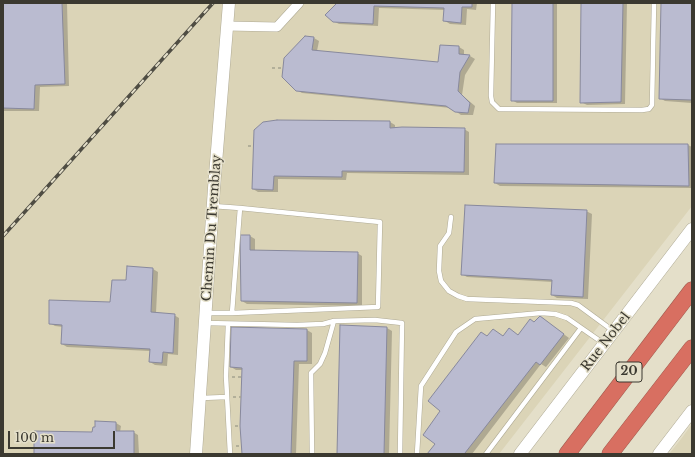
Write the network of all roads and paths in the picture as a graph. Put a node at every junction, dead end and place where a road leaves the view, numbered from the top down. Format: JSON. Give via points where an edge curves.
{"nodes":[{"id":1,"x":229,"y":3,"type":"edge"},
{"id":2,"x":299,"y":3,"type":"edge"},
{"id":3,"x":493,"y":3,"type":"edge"},
{"id":4,"x":654,"y":3,"type":"edge"},
{"id":5,"x":227,"y":26,"type":"junction"},
{"id":6,"x":272,"y":68,"type":"dead end"},
{"id":7,"x":283,"y":68,"type":"dead end"},
{"id":8,"x":248,"y":146,"type":"dead end"},
{"id":9,"x":253,"y":146,"type":"dead end"},
{"id":10,"x":213,"y":206,"type":"junction"},
{"id":11,"x":240,"y":208,"type":"junction"},
{"id":12,"x":451,"y":217,"type":"dead end"},
{"id":13,"x":692,"y":229,"type":"edge"},
{"id":14,"x":692,"y":290,"type":"edge"},
{"id":15,"x":232,"y":313,"type":"junction"},
{"id":16,"x":206,"y":318,"type":"junction"},
{"id":17,"x":334,"y":321,"type":"junction"},
{"id":18,"x":228,"y":324,"type":"junction"},
{"id":19,"x":581,"y":328,"type":"junction"},
{"id":20,"x":614,"y":332,"type":"junction"},
{"id":21,"x":604,"y":344,"type":"junction"},
{"id":22,"x":692,"y":348,"type":"edge"},
{"id":23,"x":236,"y":377,"type":"dead end"},
{"id":24,"x":242,"y":377,"type":"dead end"},
{"id":25,"x":227,"y":397,"type":"junction"},
{"id":26,"x":237,"y":397,"type":"dead end"},
{"id":27,"x":241,"y":397,"type":"dead end"},
{"id":28,"x":200,"y":398,"type":"junction"},
{"id":29,"x":692,"y":411,"type":"edge"},
{"id":30,"x":196,"y":454,"type":"edge"},
{"id":31,"x":230,"y":454,"type":"edge"},
{"id":32,"x":312,"y":454,"type":"edge"},
{"id":33,"x":400,"y":454,"type":"edge"},
{"id":34,"x":418,"y":454,"type":"edge"},
{"id":35,"x":486,"y":454,"type":"edge"},
{"id":36,"x":520,"y":454,"type":"edge"},
{"id":37,"x":566,"y":454,"type":"edge"},
{"id":38,"x":610,"y":454,"type":"edge"},
{"id":39,"x":659,"y":454,"type":"edge"}],
"edges":[{"from":1,"to":5,"type":"street","name":"Chemin Du Tremblay"},
{"from":2,"to":5,"type":"street","via":[[277,27]]},
{"from":3,"to":4,"type":"lane","via":[[491,96],[492,102],[499,109],[642,110],[649,110],[652,105]]},
{"from":5,"to":10,"type":"street","name":"Chemin Du Tremblay"},
{"from":6,"to":7,"type":"path"},
{"from":8,"to":9,"type":"path"},
{"from":10,"to":11,"type":"lane"},
{"from":10,"to":16,"type":"street","name":"Chemin Du Tremblay"},
{"from":11,"to":15,"type":"lane"},
{"from":11,"to":15,"type":"lane","via":[[380,222],[378,306]]},
{"from":12,"to":20,"type":"lane","via":[[449,233],[440,246],[439,271],[441,281],[449,291],[467,298],[571,303],[578,305]]},
{"from":13,"to":20,"type":"street","name":"Rue Nobel"},
{"from":14,"to":37,"type":"highway","number":"20"},
{"from":15,"to":16,"type":"lane"},
{"from":16,"to":18,"type":"lane"},
{"from":16,"to":28,"type":"street","name":"Chemin Du Tremblay"},
{"from":17,"to":18,"type":"lane","via":[[297,325]]},
{"from":17,"to":32,"type":"lane","via":[[325,353],[320,364],[311,372]]},
{"from":17,"to":33,"type":"lane","via":[[375,320],[402,323]]},
{"from":18,"to":25,"type":"lane"},
{"from":19,"to":21,"type":"lane"},
{"from":19,"to":34,"type":"lane","via":[[567,318],[555,314],[541,314],[475,319],[456,332],[421,386]]},
{"from":19,"to":35,"type":"lane"},
{"from":20,"to":21,"type":"street","name":"Rue Nobel"},
{"from":21,"to":36,"type":"street","name":"Rue Nobel"},
{"from":22,"to":38,"type":"highway","number":"20"},
{"from":23,"to":24,"type":"path"},
{"from":25,"to":28,"type":"lane"},
{"from":25,"to":31,"type":"lane"},
{"from":26,"to":27,"type":"path"},
{"from":28,"to":30,"type":"street","name":"Chemin Du Tremblay"},
{"from":29,"to":39,"type":"street"}]}
